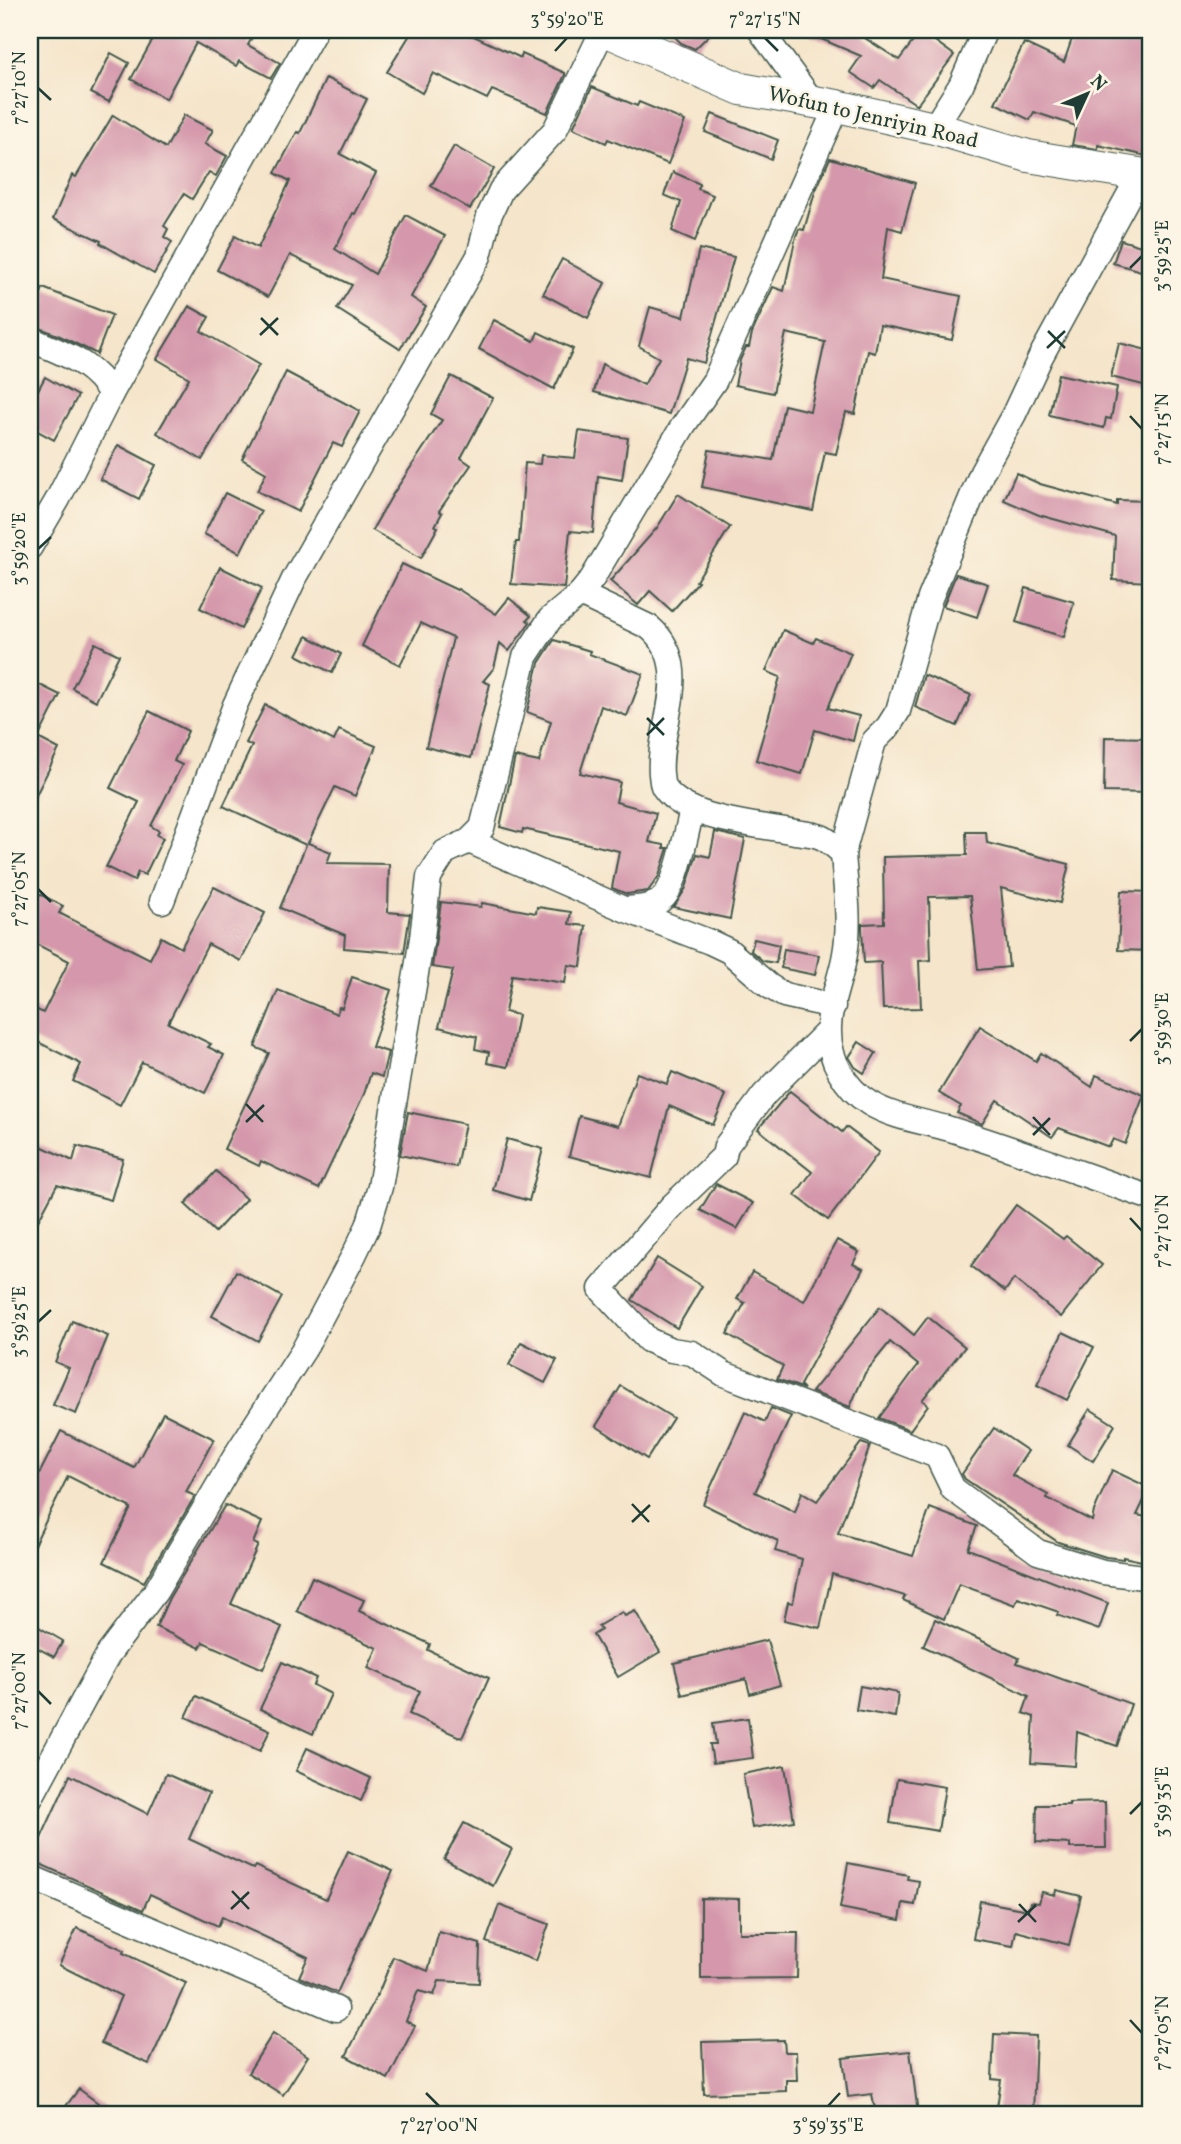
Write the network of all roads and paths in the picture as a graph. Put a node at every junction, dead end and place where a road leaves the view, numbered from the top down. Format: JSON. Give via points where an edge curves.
{"nodes":[{"id":1,"x":315,"y":30,"type":"edge"},
{"id":2,"x":604,"y":30,"type":"edge"},
{"id":3,"x":760,"y":30,"type":"edge"},
{"id":4,"x":985,"y":30,"type":"edge"},
{"id":5,"x":825,"y":104,"type":"junction"},
{"id":6,"x":934,"y":128,"type":"junction"},
{"id":7,"x":1146,"y":175,"type":"edge"},
{"id":8,"x":30,"y":339,"type":"edge"},
{"id":9,"x":111,"y":394,"type":"junction"},
{"id":10,"x":30,"y":547,"type":"edge"},
{"id":11,"x":580,"y":594,"type":"junction"},
{"id":12,"x":692,"y":809,"type":"junction"},
{"id":13,"x":469,"y":841,"type":"junction"},
{"id":14,"x":843,"y":853,"type":"junction"},
{"id":15,"x":162,"y":901,"type":"dead end"},
{"id":16,"x":624,"y":909,"type":"junction"},
{"id":17,"x":833,"y":1006,"type":"junction"},
{"id":18,"x":828,"y":1031,"type":"junction"},
{"id":19,"x":1151,"y":1198,"type":"edge"},
{"id":20,"x":1151,"y":1578,"type":"edge"},
{"id":21,"x":30,"y":1799,"type":"edge"},
{"id":22,"x":30,"y":1877,"type":"edge"},
{"id":23,"x":335,"y":2009,"type":"dead end"}],
"edges":[{"from":1,"to":9,"type":"street"},
{"from":2,"to":5,"type":"street","name":"Wofun to Jenriyin Road","via":[[741,89]]},
{"from":2,"to":15,"type":"street","via":[[555,130],[501,190],[479,256],[294,579],[235,705]]},
{"from":3,"to":5,"type":"street"},
{"from":4,"to":6,"type":"street","via":[[961,85]]},
{"from":5,"to":6,"type":"street","name":"Wofun to Jenriyin Road"},
{"from":5,"to":11,"type":"street","via":[[715,380]]},
{"from":6,"to":7,"type":"street","name":"Wofun to Jenriyin Road","via":[[1028,156]]},
{"from":7,"to":14,"type":"street","via":[[1041,356],[982,472],[930,598],[898,710],[874,741]]},
{"from":8,"to":9,"type":"street","via":[[83,362],[101,377]]},
{"from":9,"to":10,"type":"street"},
{"from":11,"to":12,"type":"street","via":[[649,626],[667,647],[673,667],[660,763],[662,787]]},
{"from":11,"to":13,"type":"street","via":[[550,619],[525,657],[482,828]]},
{"from":12,"to":14,"type":"street","via":[[821,837]]},
{"from":12,"to":16,"type":"street","via":[[671,888],[661,901]]},
{"from":13,"to":16,"type":"street"},
{"from":13,"to":21,"type":"street","via":[[445,852],[429,877],[380,1187],[359,1245],[303,1351],[156,1591],[109,1654]]},
{"from":14,"to":17,"type":"street","via":[[848,899],[846,952]]},
{"from":16,"to":17,"type":"street","via":[[729,951],[784,995]]},
{"from":17,"to":18,"type":"street"},
{"from":18,"to":19,"type":"street","via":[[838,1069],[867,1102]]},
{"from":18,"to":20,"type":"street","via":[[764,1095],[726,1146],[724,1156],[670,1207],[601,1289],[648,1340],[692,1353],[723,1374],[937,1456],[953,1489],[1038,1552],[1103,1572]]},
{"from":22,"to":23,"type":"street"}]}
